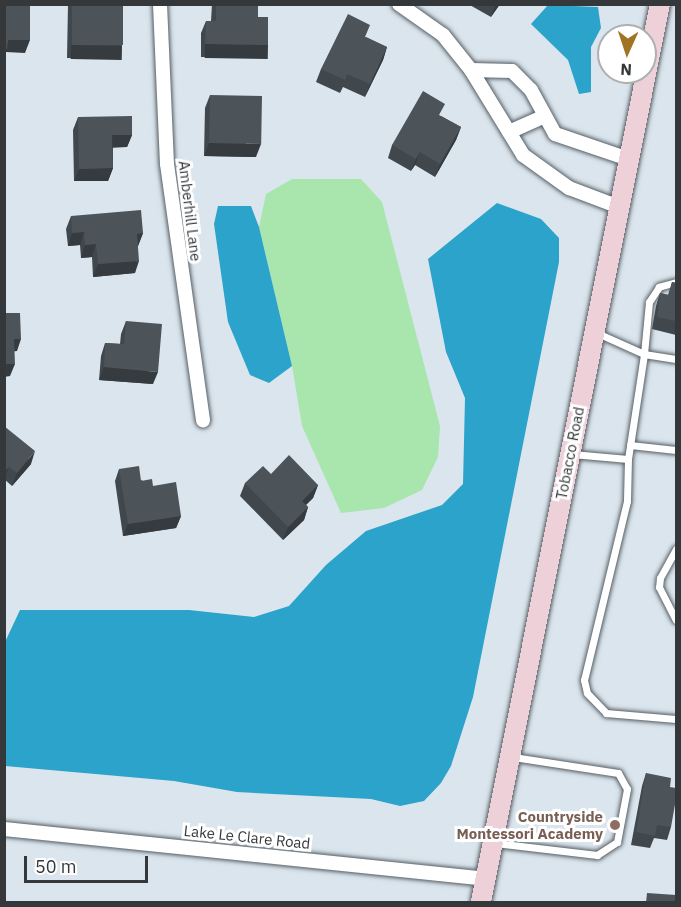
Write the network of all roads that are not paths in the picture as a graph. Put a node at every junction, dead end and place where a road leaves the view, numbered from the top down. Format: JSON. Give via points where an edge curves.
{"nodes":[{"id":1,"x":160,"y":4,"type":"edge"},
{"id":2,"x":399,"y":4,"type":"edge"},
{"id":3,"x":660,"y":4,"type":"edge"},
{"id":4,"x":471,"y":70,"type":"junction"},
{"id":5,"x":545,"y":116,"type":"junction"},
{"id":6,"x":509,"y":132,"type":"junction"},
{"id":7,"x":629,"y":159,"type":"junction"},
{"id":8,"x":619,"y":207,"type":"junction"},
{"id":9,"x":676,"y":282,"type":"edge"},
{"id":10,"x":594,"y":332,"type":"junction"},
{"id":11,"x":644,"y":354,"type":"junction"},
{"id":12,"x":676,"y":359,"type":"edge"},
{"id":13,"x":203,"y":420,"type":"dead end"},
{"id":14,"x":630,"y":445,"type":"junction"},
{"id":15,"x":676,"y":450,"type":"edge"},
{"id":16,"x":570,"y":454,"type":"junction"},
{"id":17,"x":628,"y":459,"type":"junction"},
{"id":18,"x":676,"y":549,"type":"edge"},
{"id":19,"x":676,"y":620,"type":"edge"},
{"id":20,"x":676,"y":719,"type":"edge"},
{"id":21,"x":510,"y":756,"type":"junction"},
{"id":22,"x":4,"y":829,"type":"edge"},
{"id":23,"x":492,"y":843,"type":"junction"},
{"id":24,"x":485,"y":879,"type":"junction"},
{"id":25,"x":481,"y":903,"type":"edge"}],
"edges":[{"from":1,"to":13,"type":"street","name":"Amberhill Lane","via":[[166,164]]},
{"from":2,"to":4,"type":"street","via":[[443,35]]},
{"from":3,"to":7,"type":"street","name":"Tobacco Road"},
{"from":4,"to":5,"type":"street","via":[[512,71],[531,90]]},
{"from":4,"to":6,"type":"street"},
{"from":5,"to":6,"type":"street"},
{"from":5,"to":7,"type":"street","via":[[555,134]]},
{"from":6,"to":8,"type":"street","via":[[523,155],[569,188]]},
{"from":7,"to":8,"type":"street","name":"Tobacco Road"},
{"from":8,"to":10,"type":"street","name":"Tobacco Road"},
{"from":9,"to":11,"type":"lane","via":[[659,287],[649,302]]},
{"from":10,"to":11,"type":"lane"},
{"from":10,"to":16,"type":"street","name":"Tobacco Road"},
{"from":11,"to":12,"type":"lane"},
{"from":11,"to":14,"type":"lane"},
{"from":14,"to":15,"type":"lane"},
{"from":14,"to":17,"type":"lane"},
{"from":16,"to":17,"type":"lane"},
{"from":16,"to":21,"type":"street","name":"Tobacco Road"},
{"from":17,"to":20,"type":"lane","via":[[627,501],[584,680],[587,693],[606,713]]},
{"from":18,"to":19,"type":"lane","via":[[659,587]]},
{"from":21,"to":23,"type":"street","name":"Tobacco Road"},
{"from":21,"to":23,"type":"lane","via":[[618,773],[627,789],[617,842],[597,855]]},
{"from":22,"to":24,"type":"street","name":"Lake Le Clare Road"},
{"from":23,"to":24,"type":"street","name":"Tobacco Road"},
{"from":24,"to":25,"type":"street","name":"Tobacco Road"}]}
